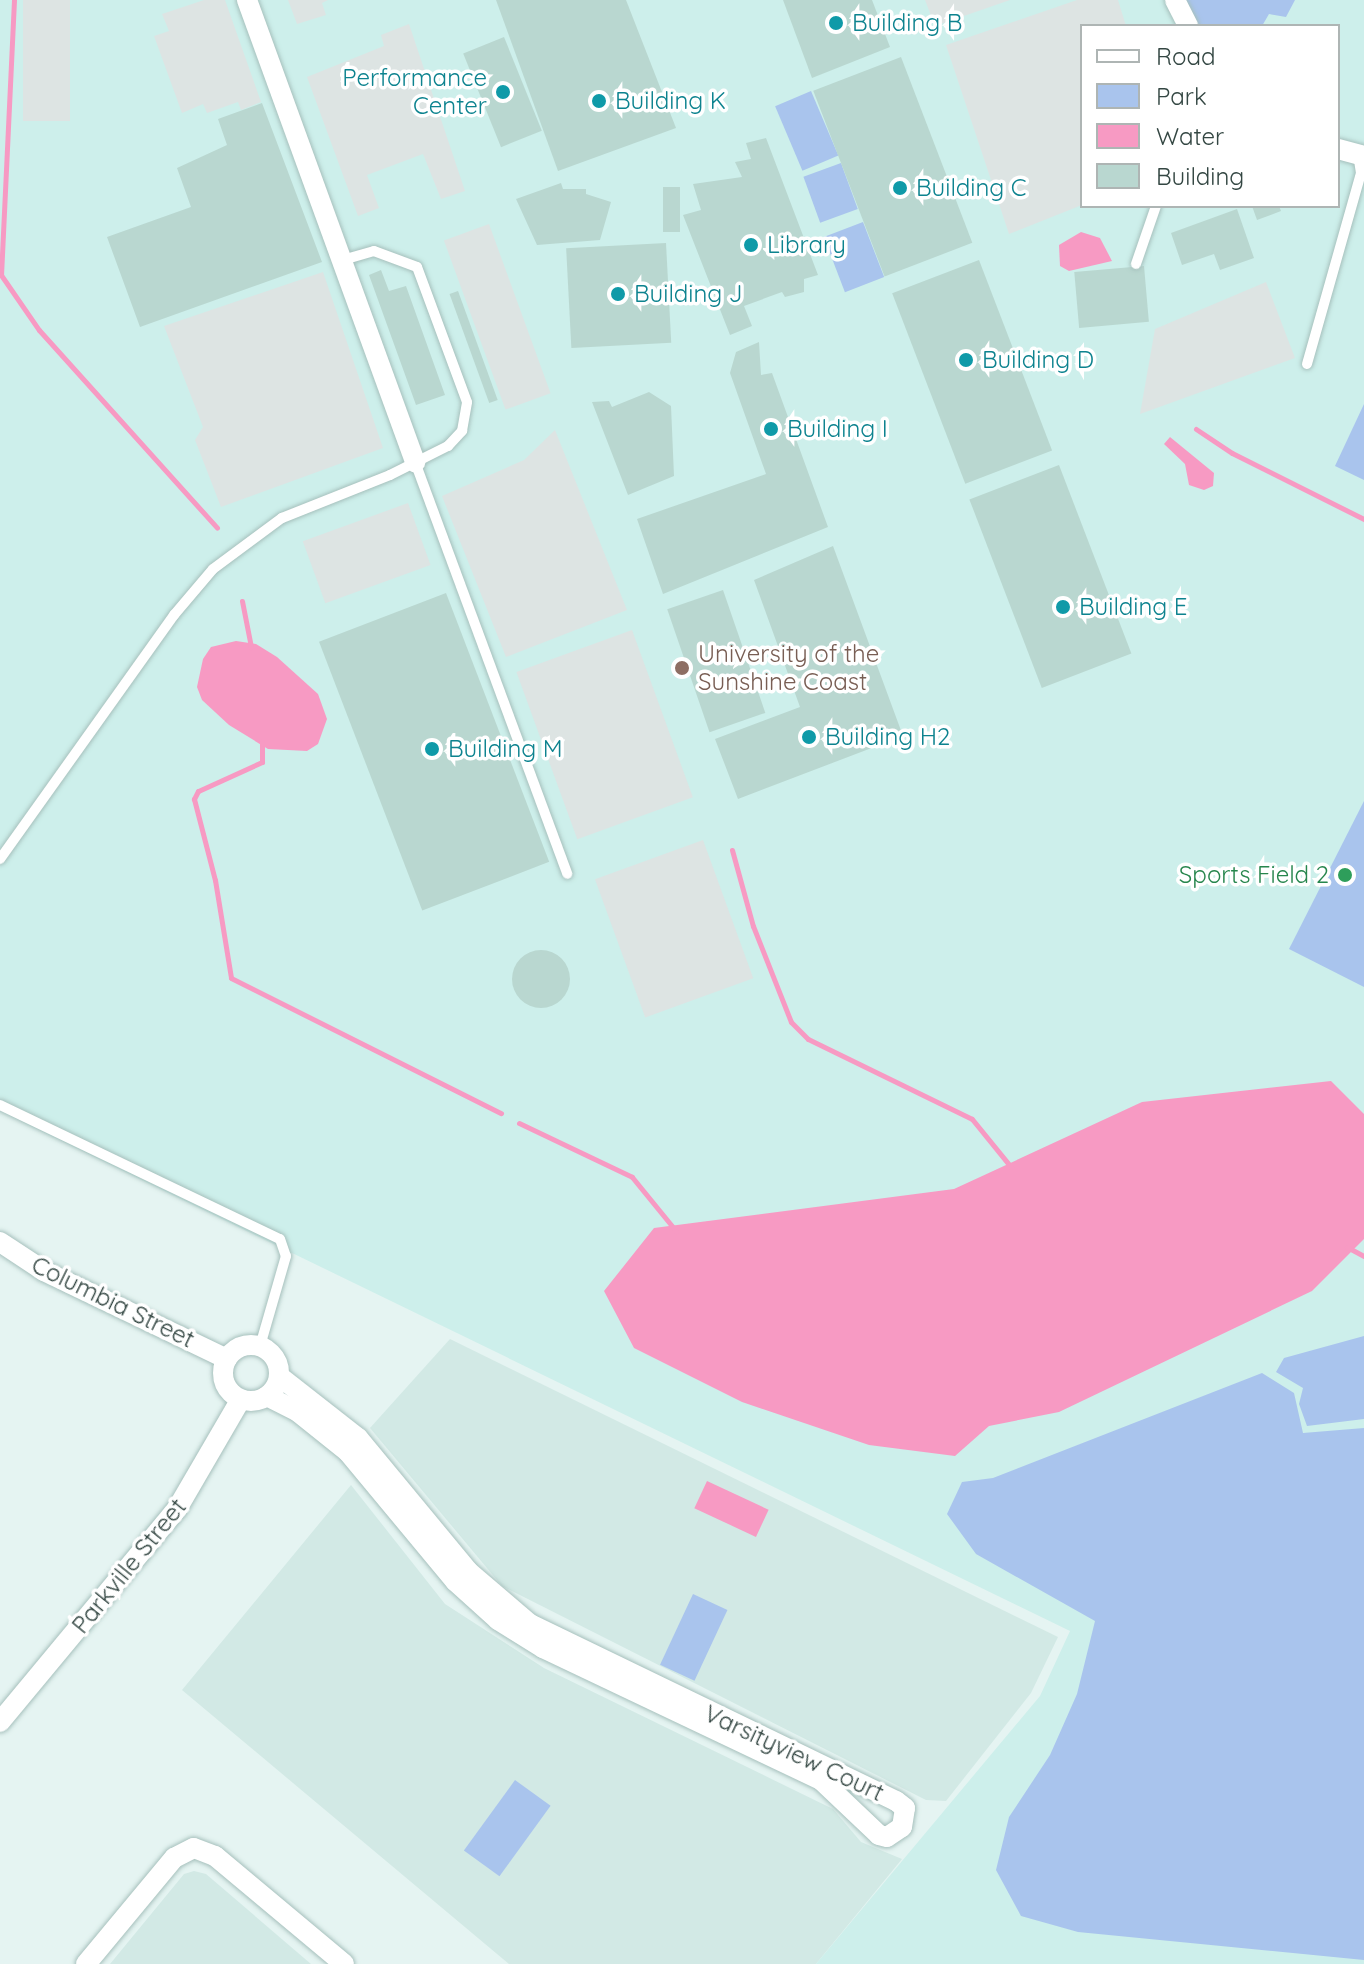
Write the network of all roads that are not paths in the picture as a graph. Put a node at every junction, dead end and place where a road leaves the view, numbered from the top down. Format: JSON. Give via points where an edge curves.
{"nodes":[{"id":1,"x":247,"y":0,"type":"edge"},
{"id":2,"x":1175,"y":0,"type":"edge"},
{"id":3,"x":1187,"y":24,"type":"edge"},
{"id":4,"x":1353,"y":153,"type":"edge"},
{"id":5,"x":1155,"y":208,"type":"edge"},
{"id":6,"x":342,"y":260,"type":"junction"},
{"id":7,"x":1136,"y":264,"type":"dead end"},
{"id":8,"x":1307,"y":364,"type":"dead end"},
{"id":9,"x":415,"y":462,"type":"junction"},
{"id":10,"x":0,"y":859,"type":"edge"},
{"id":11,"x":567,"y":874,"type":"dead end"},
{"id":12,"x":0,"y":1105,"type":"edge"},
{"id":13,"x":0,"y":1242,"type":"edge"},
{"id":14,"x":260,"y":1346,"type":"junction"},
{"id":15,"x":227,"y":1359,"type":"junction"},
{"id":16,"x":279,"y":1376,"type":"junction"},
{"id":17,"x":267,"y":1396,"type":"junction"},
{"id":18,"x":241,"y":1399,"type":"junction"},
{"id":19,"x":461,"y":1576,"type":"junction"},
{"id":20,"x":0,"y":1722,"type":"edge"},
{"id":21,"x":823,"y":1774,"type":"dead end"},
{"id":22,"x":86,"y":1964,"type":"edge"},
{"id":23,"x":344,"y":1964,"type":"edge"}],
"edges":[{"from":1,"to":6,"type":"street"},
{"from":2,"to":3,"type":"street"},
{"from":4,"to":8,"type":"lane","via":[[1359,181]]},
{"from":5,"to":7,"type":"lane"},
{"from":6,"to":9,"type":"street"},
{"from":6,"to":9,"type":"lane","via":[[365,251],[396,255],[423,276],[467,402],[467,422],[448,446]]},
{"from":9,"to":10,"type":"lane","via":[[282,518],[213,569],[174,615]]},
{"from":9,"to":11,"type":"lane"},
{"from":12,"to":14,"type":"lane","via":[[280,1239],[286,1256]]},
{"from":13,"to":15,"type":"street","name":"Columbia Street","via":[[44,1271]]},
{"from":14,"to":15,"type":"street","via":[[241,1346]]},
{"from":14,"to":16,"type":"street","via":[[275,1358]]},
{"from":15,"to":18,"type":"street","via":[[225,1381]]},
{"from":16,"to":17,"type":"street"},
{"from":16,"to":19,"type":"street","name":"Varsityview Court","via":[[358,1438]]},
{"from":17,"to":18,"type":"street"},
{"from":17,"to":19,"type":"street","name":"Varsityview Court","via":[[298,1412],[348,1452]]},
{"from":18,"to":20,"type":"street","name":"Parkville Street","via":[[177,1509]]},
{"from":19,"to":21,"type":"street","name":"Varsityview Court","via":[[498,1620],[543,1648],[644,1688]]},
{"from":22,"to":23,"type":"street","via":[[174,1858],[197,1848],[215,1856]]}]}
